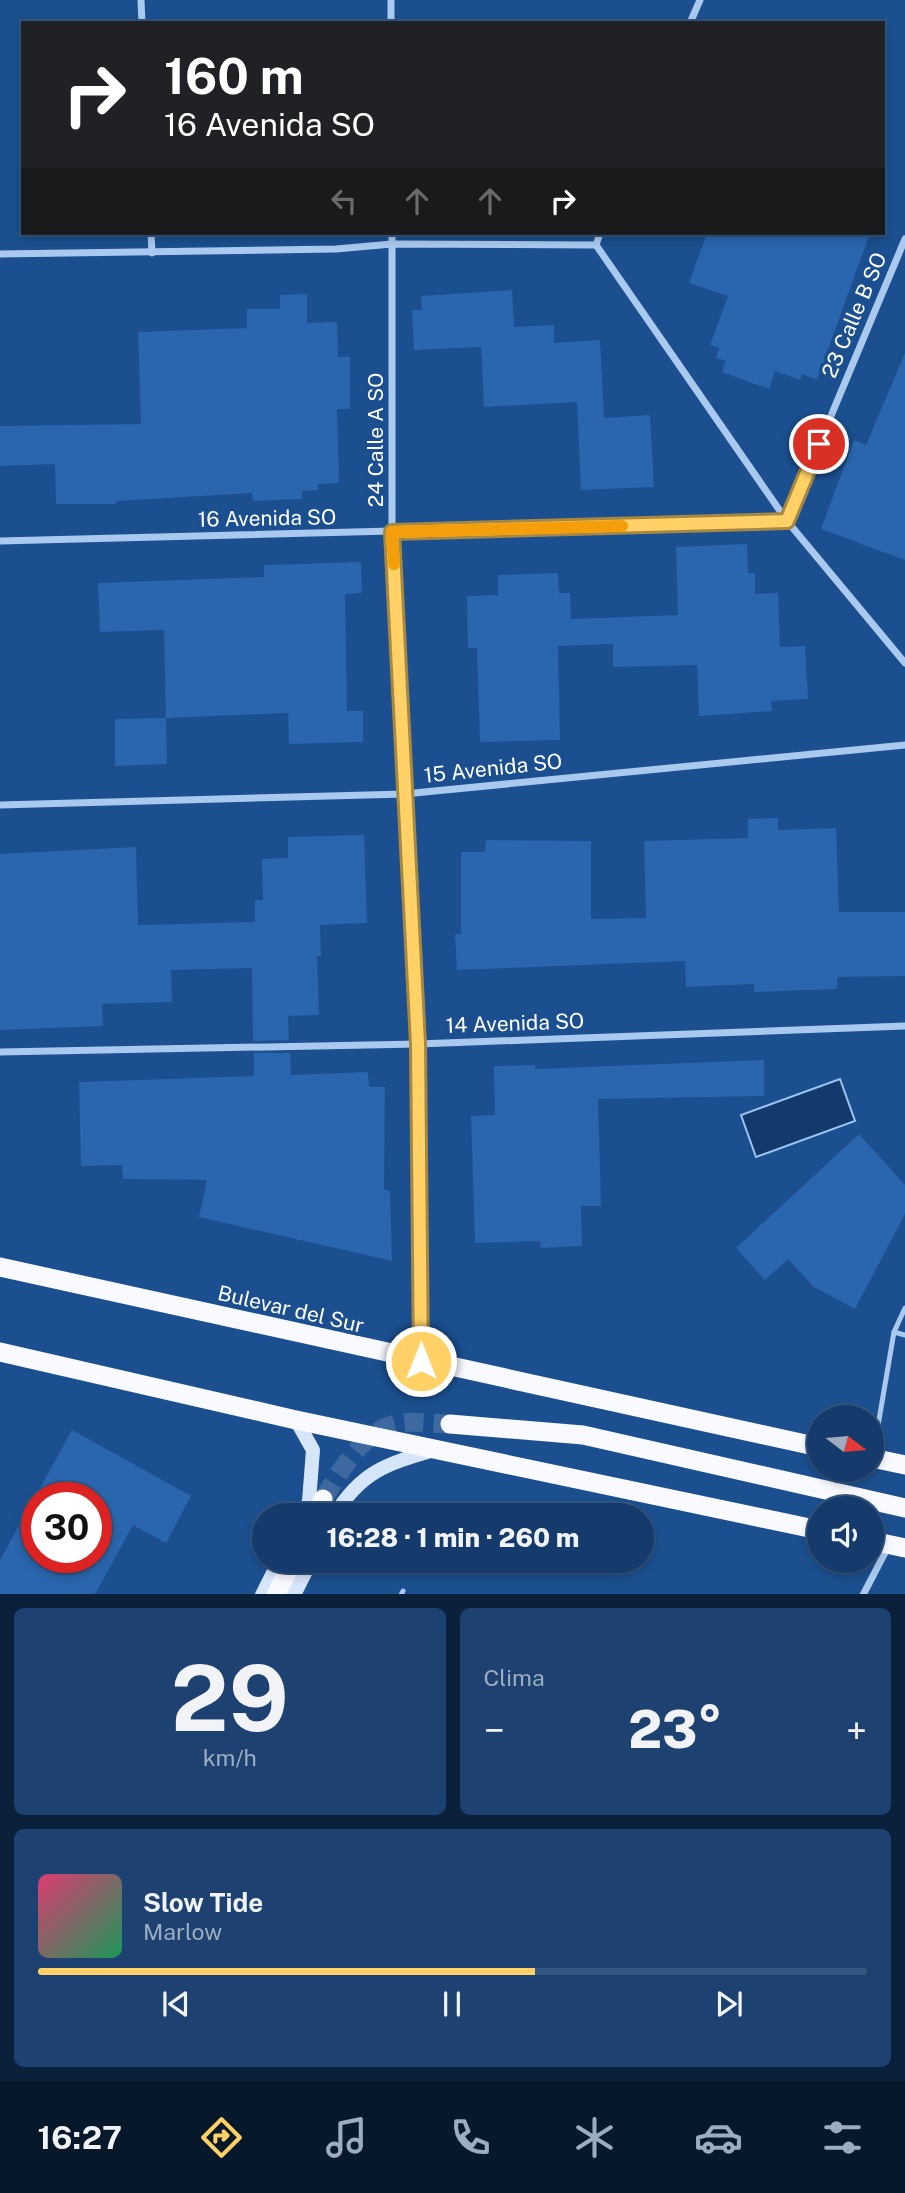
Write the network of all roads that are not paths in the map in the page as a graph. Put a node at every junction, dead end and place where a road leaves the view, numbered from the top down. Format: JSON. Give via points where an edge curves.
{"nodes":[{"id":1,"x":141,"y":0,"type":"edge"},
{"id":2,"x":391,"y":0,"type":"edge"},
{"id":3,"x":700,"y":0,"type":"edge"},
{"id":4,"x":142,"y":21,"type":"edge"},
{"id":5,"x":391,"y":21,"type":"edge"},
{"id":6,"x":691,"y":21,"type":"edge"},
{"id":7,"x":151,"y":235,"type":"edge"},
{"id":8,"x":392,"y":235,"type":"edge"},
{"id":9,"x":599,"y":235,"type":"edge"},
{"id":10,"x":905,"y":239,"type":"edge"},
{"id":11,"x":392,"y":244,"type":"junction"},
{"id":12,"x":596,"y":245,"type":"junction"},
{"id":13,"x":152,"y":253,"type":"junction"},
{"id":14,"x":0,"y":254,"type":"edge"},
{"id":15,"x":787,"y":521,"type":"junction"},
{"id":16,"x":392,"y":532,"type":"junction"},
{"id":17,"x":0,"y":541,"type":"edge"},
{"id":18,"x":905,"y":663,"type":"edge"},
{"id":19,"x":905,"y":745,"type":"edge"},
{"id":20,"x":404,"y":794,"type":"junction"},
{"id":21,"x":0,"y":805,"type":"edge"},
{"id":22,"x":905,"y":1026,"type":"edge"},
{"id":23,"x":418,"y":1044,"type":"junction"},
{"id":24,"x":0,"y":1052,"type":"edge"},
{"id":25,"x":0,"y":1267,"type":"edge"},
{"id":26,"x":905,"y":1308,"type":"edge"},
{"id":27,"x":894,"y":1332,"type":"junction"},
{"id":28,"x":905,"y":1335,"type":"edge"},
{"id":29,"x":0,"y":1352,"type":"edge"},
{"id":30,"x":421,"y":1361,"type":"junction"},
{"id":31,"x":881,"y":1405,"type":"edge"},
{"id":32,"x":296,"y":1420,"type":"junction"},
{"id":33,"x":450,"y":1424,"type":"tunnel mouth"},
{"id":34,"x":807,"y":1444,"type":"edge"},
{"id":35,"x":435,"y":1450,"type":"junction"},
{"id":36,"x":884,"y":1461,"type":"edge"},
{"id":37,"x":905,"y":1465,"type":"edge"},
{"id":38,"x":308,"y":1503,"type":"edge"},
{"id":39,"x":332,"y":1503,"type":"edge"},
{"id":40,"x":905,"y":1508,"type":"edge"},
{"id":41,"x":807,"y":1528,"type":"edge"},
{"id":42,"x":889,"y":1544,"type":"edge"},
{"id":43,"x":273,"y":1573,"type":"edge"},
{"id":44,"x":287,"y":1573,"type":"edge"},
{"id":45,"x":305,"y":1573,"type":"edge"},
{"id":46,"x":262,"y":1594,"type":"edge"},
{"id":47,"x":276,"y":1594,"type":"edge"},
{"id":48,"x":294,"y":1594,"type":"edge"},
{"id":49,"x":863,"y":1594,"type":"edge"}],
"edges":[{"from":1,"to":4,"type":"street"},
{"from":2,"to":5,"type":"street"},
{"from":3,"to":6,"type":"street"},
{"from":7,"to":13,"type":"street"},
{"from":8,"to":11,"type":"street","name":"24 Calle A SO"},
{"from":9,"to":12,"type":"street"},
{"from":10,"to":15,"type":"street","name":"23 Calle B SO"},
{"from":11,"to":12,"type":"street"},
{"from":11,"to":13,"type":"street"},
{"from":11,"to":16,"type":"street","name":"24 Calle A SO"},
{"from":12,"to":15,"type":"street"},
{"from":13,"to":14,"type":"street"},
{"from":15,"to":16,"type":"street","name":"16 Avenida SO"},
{"from":15,"to":18,"type":"street"},
{"from":16,"to":17,"type":"street","name":"16 Avenida SO"},
{"from":16,"to":20,"type":"street","name":"24 Calle A SO"},
{"from":19,"to":20,"type":"street","name":"15 Avenida SO"},
{"from":20,"to":21,"type":"street","name":"15 Avenida SO"},
{"from":20,"to":23,"type":"street","name":"24 Calle A SO"},
{"from":22,"to":23,"type":"street","name":"14 Avenida SO"},
{"from":23,"to":24,"type":"street","name":"14 Avenida SO"},
{"from":23,"to":30,"type":"street","name":"24 Calle A SO"},
{"from":25,"to":30,"type":"highway","name":"Bulevar del Sur"},
{"from":26,"to":27,"type":"lane"},
{"from":27,"to":28,"type":"lane"},
{"from":27,"to":31,"type":"lane"},
{"from":29,"to":32,"type":"highway"},
{"from":30,"to":34,"type":"highway","name":"Bulevar del Sur"},
{"from":32,"to":35,"type":"highway"},
{"from":32,"to":38,"type":"main road","via":[[313,1450]]},
{"from":33,"to":40,"type":"highway","via":[[583,1435]]},
{"from":35,"to":39,"type":"main road","via":[[384,1465]]},
{"from":35,"to":41,"type":"highway"},
{"from":36,"to":37,"type":"highway"},
{"from":42,"to":49,"type":"street"},
{"from":43,"to":46,"type":"main road"},
{"from":44,"to":47,"type":"highway"},
{"from":45,"to":48,"type":"main road"}]}
